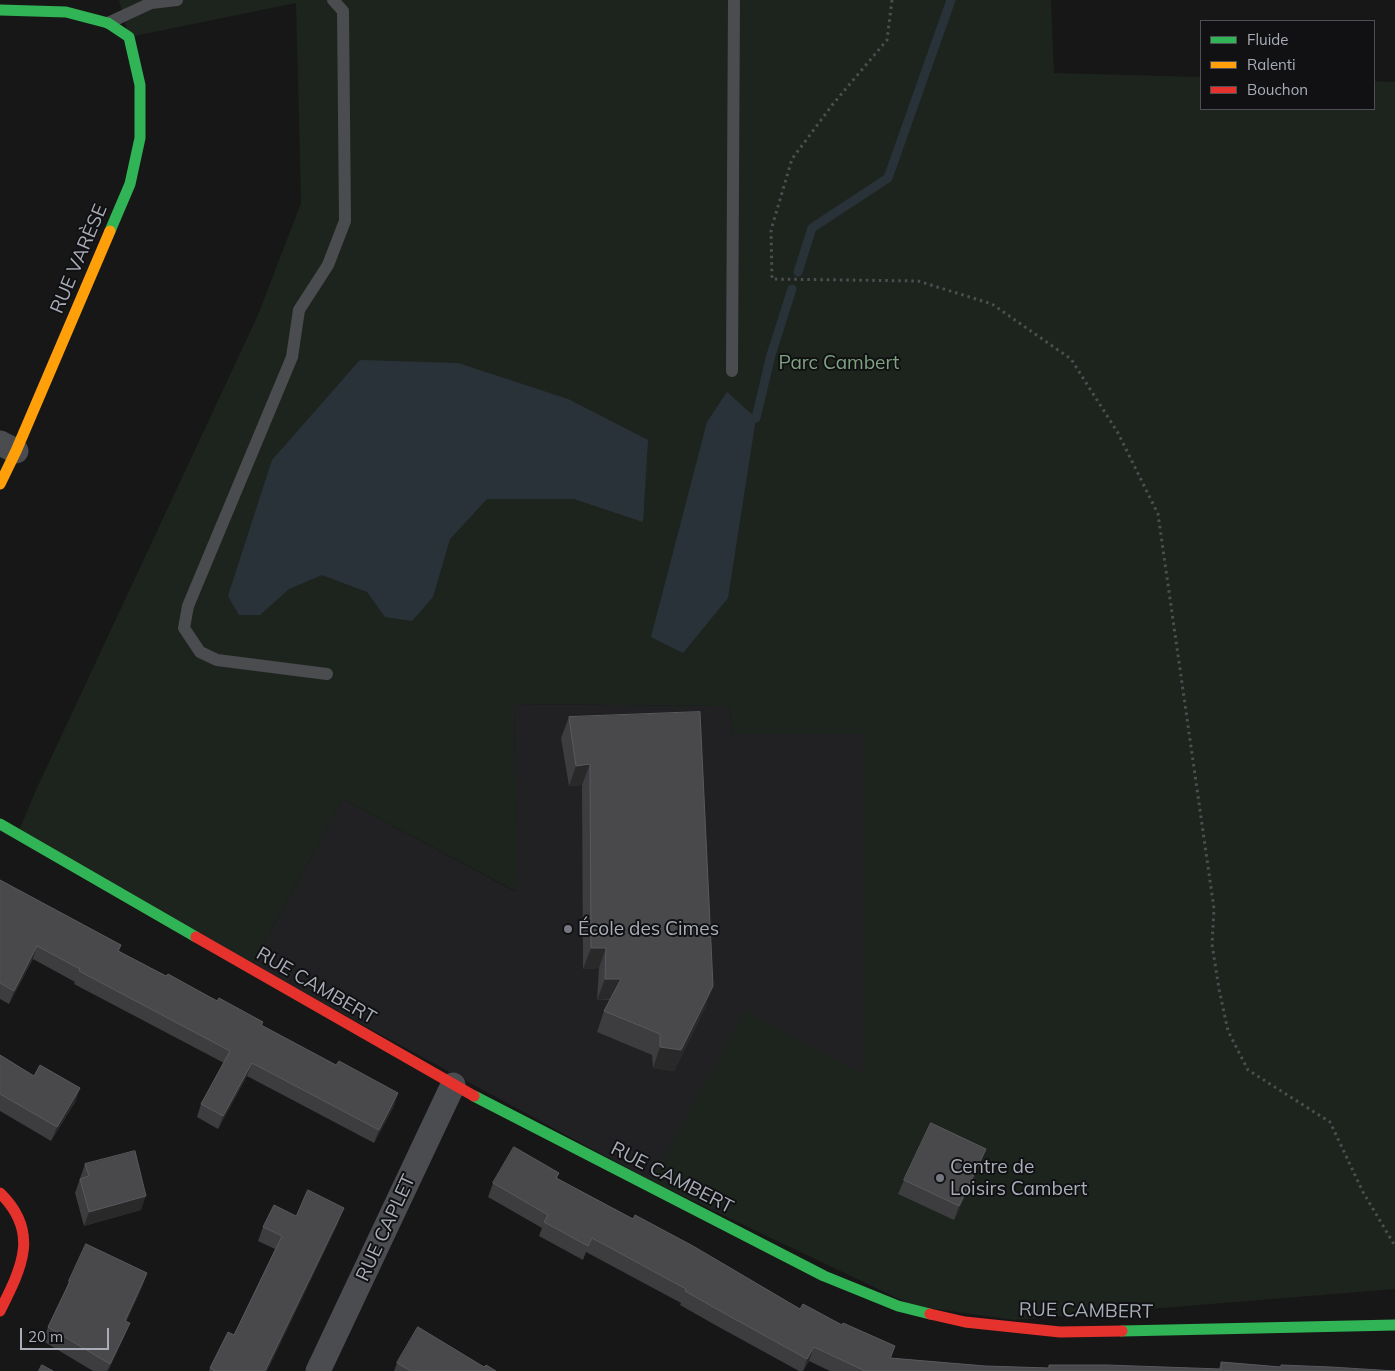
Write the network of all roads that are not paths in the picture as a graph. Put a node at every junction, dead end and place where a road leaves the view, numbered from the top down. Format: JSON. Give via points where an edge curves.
{"nodes":[{"id":1,"x":177,"y":0,"type":"edge"},
{"id":2,"x":333,"y":0,"type":"edge"},
{"id":3,"x":734,"y":0,"type":"edge"},
{"id":4,"x":0,"y":10,"type":"edge"},
{"id":5,"x":108,"y":23,"type":"junction"},
{"id":6,"x":732,"y":371,"type":"dead end"},
{"id":7,"x":8,"y":447,"type":"edge"},
{"id":8,"x":0,"y":484,"type":"edge"},
{"id":9,"x":327,"y":674,"type":"dead end"},
{"id":10,"x":0,"y":824,"type":"edge"},
{"id":11,"x":453,"y":1085,"type":"junction"},
{"id":12,"x":0,"y":1193,"type":"edge"},
{"id":13,"x":0,"y":1311,"type":"edge"},
{"id":14,"x":1395,"y":1325,"type":"edge"},
{"id":15,"x":318,"y":1371,"type":"edge"}],
"edges":[{"from":1,"to":5,"type":"lane","via":[[150,3]]},
{"from":2,"to":9,"type":"lane","via":[[343,11],[345,221],[328,265],[299,310],[292,357],[188,606],[184,628],[200,652],[216,660]]},
{"from":3,"to":6,"type":"lane"},
{"from":4,"to":5,"type":"street","via":[[66,12]]},
{"from":5,"to":7,"type":"street","name":"RUE VARÈSE","via":[[129,38],[140,85],[140,138],[130,184]]},
{"from":7,"to":8,"type":"street","name":"RUE VARÈSE"},
{"from":10,"to":11,"type":"street","name":"RUE CAMBERT"},
{"from":11,"to":14,"type":"street","name":"RUE CAMBERT","via":[[824,1276],[898,1306],[965,1322],[1060,1332]]},
{"from":11,"to":15,"type":"street","name":"RUE CAPLET"},
{"from":12,"to":13,"type":"street","via":[[16,1211],[23,1229],[24,1251],[16,1280]]}]}
